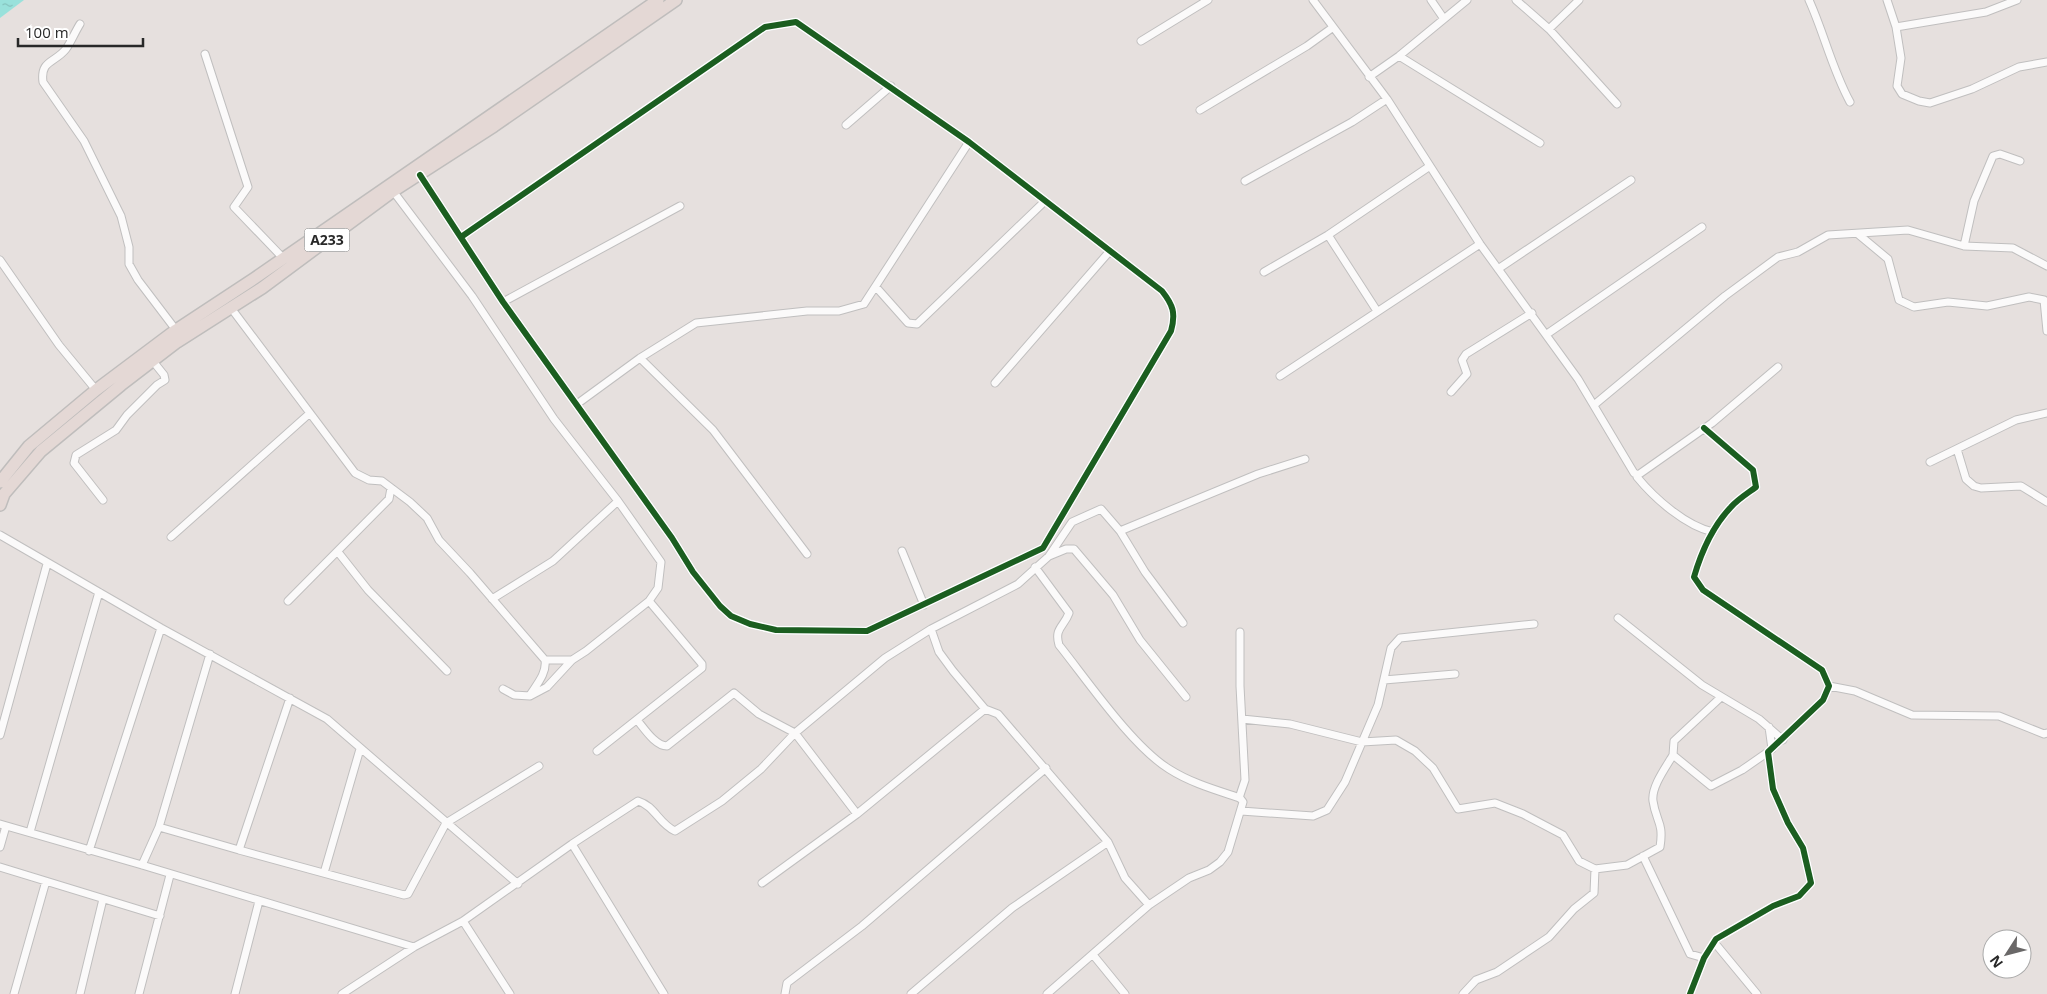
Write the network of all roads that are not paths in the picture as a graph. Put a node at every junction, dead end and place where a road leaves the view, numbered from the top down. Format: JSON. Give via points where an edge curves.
{"nodes":[{"id":1,"x":658,"y":0,"type":"edge"},
{"id":2,"x":676,"y":0,"type":"edge"},
{"id":3,"x":1208,"y":0,"type":"edge"},
{"id":4,"x":1313,"y":0,"type":"edge"},
{"id":5,"x":1431,"y":0,"type":"edge"},
{"id":6,"x":1467,"y":0,"type":"edge"},
{"id":7,"x":1516,"y":0,"type":"edge"},
{"id":8,"x":1579,"y":0,"type":"edge"},
{"id":9,"x":1809,"y":0,"type":"edge"},
{"id":10,"x":1887,"y":0,"type":"edge"},
{"id":11,"x":2017,"y":0,"type":"edge"},
{"id":12,"x":1444,"y":19,"type":"junction"},
{"id":13,"x":80,"y":24,"type":"dead end"},
{"id":14,"x":1896,"y":27,"type":"junction"},
{"id":15,"x":1332,"y":28,"type":"junction"},
{"id":16,"x":1549,"y":30,"type":"junction"},
{"id":17,"x":1141,"y":41,"type":"dead end"},
{"id":18,"x":205,"y":54,"type":"dead end"},
{"id":19,"x":1399,"y":56,"type":"junction"},
{"id":20,"x":2047,"y":62,"type":"edge"},
{"id":21,"x":1369,"y":77,"type":"junction"},
{"id":22,"x":891,"y":86,"type":"junction"},
{"id":23,"x":1387,"y":99,"type":"junction"},
{"id":24,"x":1850,"y":102,"type":"dead end"},
{"id":25,"x":1617,"y":104,"type":"dead end"},
{"id":26,"x":1200,"y":110,"type":"dead end"},
{"id":27,"x":846,"y":125,"type":"dead end"},
{"id":28,"x":969,"y":142,"type":"junction"},
{"id":29,"x":1540,"y":143,"type":"dead end"},
{"id":30,"x":2020,"y":161,"type":"dead end"},
{"id":31,"x":1430,"y":166,"type":"junction"},
{"id":32,"x":420,"y":175,"type":"junction"},
{"id":33,"x":1631,"y":180,"type":"dead end"},
{"id":34,"x":1245,"y":181,"type":"dead end"},
{"id":35,"x":393,"y":191,"type":"junction"},
{"id":36,"x":1044,"y":202,"type":"junction"},
{"id":37,"x":680,"y":206,"type":"dead end"},
{"id":38,"x":1702,"y":227,"type":"dead end"},
{"id":39,"x":1858,"y":234,"type":"junction"},
{"id":40,"x":1328,"y":235,"type":"junction"},
{"id":41,"x":461,"y":237,"type":"junction"},
{"id":42,"x":1480,"y":244,"type":"junction"},
{"id":43,"x":1964,"y":246,"type":"junction"},
{"id":44,"x":1109,"y":252,"type":"junction"},
{"id":45,"x":283,"y":258,"type":"junction"},
{"id":46,"x":0,"y":260,"type":"edge"},
{"id":47,"x":2047,"y":266,"type":"edge"},
{"id":48,"x":1498,"y":269,"type":"junction"},
{"id":49,"x":1264,"y":272,"type":"dead end"},
{"id":50,"x":255,"y":278,"type":"junction"},
{"id":51,"x":876,"y":287,"type":"junction"},
{"id":52,"x":262,"y":288,"type":"junction"},
{"id":53,"x":503,"y":302,"type":"junction"},
{"id":54,"x":231,"y":308,"type":"junction"},
{"id":55,"x":1377,"y":311,"type":"junction"},
{"id":56,"x":1532,"y":313,"type":"junction"},
{"id":57,"x":176,"y":330,"type":"junction"},
{"id":58,"x":2047,"y":331,"type":"edge"},
{"id":59,"x":1547,"y":334,"type":"junction"},
{"id":60,"x":640,"y":358,"type":"junction"},
{"id":61,"x":152,"y":360,"type":"junction"},
{"id":62,"x":1778,"y":367,"type":"dead end"},
{"id":63,"x":1280,"y":376,"type":"dead end"},
{"id":64,"x":995,"y":383,"type":"dead end"},
{"id":65,"x":96,"y":390,"type":"junction"},
{"id":66,"x":1451,"y":392,"type":"dead end"},
{"id":67,"x":577,"y":404,"type":"junction"},
{"id":68,"x":1594,"y":405,"type":"junction"},
{"id":69,"x":310,"y":412,"type":"junction"},
{"id":70,"x":2046,"y":412,"type":"edge"},
{"id":71,"x":1704,"y":428,"type":"junction"},
{"id":72,"x":1957,"y":450,"type":"junction"},
{"id":73,"x":1305,"y":459,"type":"dead end"},
{"id":74,"x":1930,"y":462,"type":"dead end"},
{"id":75,"x":1638,"y":475,"type":"junction"},
{"id":76,"x":0,"y":482,"type":"edge"},
{"id":77,"x":391,"y":488,"type":"junction"},
{"id":78,"x":103,"y":500,"type":"dead end"},
{"id":79,"x":618,"y":501,"type":"junction"},
{"id":80,"x":2047,"y":502,"type":"edge"},
{"id":81,"x":0,"y":505,"type":"edge"},
{"id":82,"x":1120,"y":531,"type":"junction"},
{"id":83,"x":1714,"y":532,"type":"junction"},
{"id":84,"x":0,"y":533,"type":"edge"},
{"id":85,"x":171,"y":537,"type":"dead end"},
{"id":86,"x":902,"y":551,"type":"dead end"},
{"id":87,"x":338,"y":552,"type":"junction"},
{"id":88,"x":807,"y":554,"type":"dead end"},
{"id":89,"x":1048,"y":556,"type":"junction"},
{"id":90,"x":47,"y":564,"type":"junction"},
{"id":91,"x":1034,"y":567,"type":"junction"},
{"id":92,"x":99,"y":592,"type":"junction"},
{"id":93,"x":492,"y":599,"type":"junction"},
{"id":94,"x":288,"y":601,"type":"dead end"},
{"id":95,"x":649,"y":601,"type":"junction"},
{"id":96,"x":924,"y":605,"type":"junction"},
{"id":97,"x":1618,"y":618,"type":"dead end"},
{"id":98,"x":1183,"y":623,"type":"dead end"},
{"id":99,"x":1534,"y":624,"type":"dead end"},
{"id":100,"x":161,"y":628,"type":"junction"},
{"id":101,"x":930,"y":629,"type":"junction"},
{"id":102,"x":1240,"y":632,"type":"dead end"},
{"id":103,"x":210,"y":654,"type":"junction"},
{"id":104,"x":545,"y":660,"type":"junction"},
{"id":105,"x":572,"y":660,"type":"junction"},
{"id":106,"x":448,"y":671,"type":"dead end"},
{"id":107,"x":1455,"y":674,"type":"dead end"},
{"id":108,"x":1384,"y":680,"type":"junction"},
{"id":109,"x":1830,"y":686,"type":"junction"},
{"id":110,"x":503,"y":689,"type":"dead end"},
{"id":111,"x":530,"y":696,"type":"junction"},
{"id":112,"x":1186,"y":697,"type":"dead end"},
{"id":113,"x":290,"y":698,"type":"junction"},
{"id":114,"x":1720,"y":698,"type":"junction"},
{"id":115,"x":985,"y":709,"type":"junction"},
{"id":116,"x":637,"y":720,"type":"junction"},
{"id":117,"x":1242,"y":720,"type":"junction"},
{"id":118,"x":1769,"y":727,"type":"junction"},
{"id":119,"x":795,"y":733,"type":"junction"},
{"id":120,"x":2047,"y":733,"type":"edge"},
{"id":121,"x":0,"y":735,"type":"edge"},
{"id":122,"x":1783,"y":740,"type":"junction"},
{"id":123,"x":1362,"y":742,"type":"junction"},
{"id":124,"x":360,"y":749,"type":"junction"},
{"id":125,"x":597,"y":751,"type":"dead end"},
{"id":126,"x":1770,"y":751,"type":"junction"},
{"id":127,"x":1674,"y":755,"type":"junction"},
{"id":128,"x":539,"y":766,"type":"dead end"},
{"id":129,"x":1046,"y":768,"type":"junction"},
{"id":130,"x":1239,"y":798,"type":"junction"},
{"id":131,"x":1241,"y":812,"type":"junction"},
{"id":132,"x":857,"y":814,"type":"junction"},
{"id":133,"x":446,"y":823,"type":"junction"},
{"id":134,"x":3,"y":825,"type":"edge"},
{"id":135,"x":159,"y":827,"type":"junction"},
{"id":136,"x":30,"y":832,"type":"junction"},
{"id":137,"x":1108,"y":842,"type":"junction"},
{"id":138,"x":572,"y":844,"type":"junction"},
{"id":139,"x":0,"y":847,"type":"edge"},
{"id":140,"x":239,"y":850,"type":"junction"},
{"id":141,"x":89,"y":851,"type":"junction"},
{"id":142,"x":1643,"y":856,"type":"junction"},
{"id":143,"x":142,"y":865,"type":"junction"},
{"id":144,"x":0,"y":867,"type":"edge"},
{"id":145,"x":1595,"y":869,"type":"junction"},
{"id":146,"x":324,"y":873,"type":"junction"},
{"id":147,"x":170,"y":875,"type":"junction"},
{"id":148,"x":46,"y":882,"type":"junction"},
{"id":149,"x":762,"y":882,"type":"dead end"},
{"id":150,"x":518,"y":884,"type":"junction"},
{"id":151,"x":103,"y":899,"type":"junction"},
{"id":152,"x":259,"y":901,"type":"junction"},
{"id":153,"x":1149,"y":905,"type":"junction"},
{"id":154,"x":160,"y":916,"type":"junction"},
{"id":155,"x":463,"y":921,"type":"junction"},
{"id":156,"x":1714,"y":942,"type":"junction"},
{"id":157,"x":414,"y":948,"type":"junction"},
{"id":158,"x":1094,"y":956,"type":"junction"},
{"id":159,"x":1704,"y":958,"type":"junction"},
{"id":160,"x":356,"y":986,"type":"junction"},
{"id":161,"x":14,"y":994,"type":"edge"},
{"id":162,"x":80,"y":994,"type":"edge"},
{"id":163,"x":139,"y":994,"type":"edge"},
{"id":164,"x":235,"y":994,"type":"edge"},
{"id":165,"x":342,"y":994,"type":"edge"},
{"id":166,"x":361,"y":994,"type":"edge"},
{"id":167,"x":510,"y":994,"type":"edge"},
{"id":168,"x":664,"y":994,"type":"edge"},
{"id":169,"x":785,"y":994,"type":"edge"},
{"id":170,"x":911,"y":994,"type":"edge"},
{"id":171,"x":1048,"y":994,"type":"edge"},
{"id":172,"x":1125,"y":994,"type":"edge"},
{"id":173,"x":1462,"y":994,"type":"edge"},
{"id":174,"x":1690,"y":994,"type":"edge"},
{"id":175,"x":1756,"y":994,"type":"edge"}],
"edges":[{"from":1,"to":45,"type":"highway","number":"A233"},
{"from":2,"to":32,"type":"highway","number":"A233"},
{"from":3,"to":17,"type":"street"},
{"from":4,"to":15,"type":"street"},
{"from":5,"to":12,"type":"street"},
{"from":6,"to":12,"type":"street"},
{"from":7,"to":16,"type":"street"},
{"from":8,"to":16,"type":"street"},
{"from":9,"to":24,"type":"street","via":[[1821,26],[1838,81]]},
{"from":10,"to":14,"type":"street"},
{"from":11,"to":14,"type":"street","via":[[1986,12]]},
{"from":12,"to":19,"type":"street"},
{"from":13,"to":57,"type":"street","via":[[65,50],[41,72],[43,82],[84,141],[121,216],[129,247],[129,264]]},
{"from":14,"to":20,"type":"street","via":[[1901,58],[1897,86],[1902,94],[1920,101],[1930,103],[1972,89],[2019,67]]},
{"from":15,"to":21,"type":"street"},
{"from":15,"to":26,"type":"street"},
{"from":16,"to":25,"type":"street"},
{"from":18,"to":45,"type":"street","via":[[248,186],[234,207]]},
{"from":19,"to":21,"type":"street"},
{"from":19,"to":29,"type":"street"},
{"from":21,"to":23,"type":"street"},
{"from":22,"to":27,"type":"street"},
{"from":22,"to":28,"type":"street"},
{"from":22,"to":41,"type":"street","via":[[796,22],[765,27]]},
{"from":23,"to":31,"type":"street"},
{"from":23,"to":34,"type":"street"},
{"from":28,"to":36,"type":"street"},
{"from":28,"to":51,"type":"street"},
{"from":30,"to":43,"type":"street","via":[[2000,154],[1993,156],[1974,201]]},
{"from":31,"to":40,"type":"street"},
{"from":31,"to":42,"type":"street"},
{"from":32,"to":35,"type":"highway","number":"A233"},
{"from":32,"to":41,"type":"street"},
{"from":33,"to":48,"type":"street"},
{"from":35,"to":52,"type":"highway","number":"A233"},
{"from":35,"to":79,"type":"street","via":[[472,296],[554,419]]},
{"from":36,"to":44,"type":"street"},
{"from":36,"to":51,"type":"street","via":[[917,324],[908,324]]},
{"from":37,"to":53,"type":"street"},
{"from":38,"to":59,"type":"street"},
{"from":39,"to":43,"type":"street","via":[[1908,230]]},
{"from":39,"to":58,"type":"street","via":[[1888,259],[1899,300],[1906,304],[1914,307],[1948,302],[1987,306],[2029,297],[2044,300]]},
{"from":39,"to":68,"type":"street","via":[[1828,235],[1798,252],[1778,257],[1725,296]]},
{"from":40,"to":49,"type":"street"},
{"from":40,"to":55,"type":"street"},
{"from":41,"to":53,"type":"street"},
{"from":42,"to":48,"type":"street"},
{"from":42,"to":55,"type":"street"},
{"from":43,"to":47,"type":"street","via":[[2013,248]]},
{"from":44,"to":64,"type":"street"},
{"from":44,"to":96,"type":"street","via":[[1167,297],[1174,311],[1171,331],[1043,548]]},
{"from":45,"to":50,"type":"highway","number":"A233"},
{"from":46,"to":65,"type":"street","via":[[59,345]]},
{"from":48,"to":56,"type":"street"},
{"from":50,"to":52,"type":"highway"},
{"from":50,"to":57,"type":"highway","number":"A233"},
{"from":51,"to":60,"type":"street","via":[[864,304],[853,308],[696,323]]},
{"from":52,"to":54,"type":"highway","number":"A233"},
{"from":53,"to":67,"type":"street"},
{"from":54,"to":61,"type":"highway","number":"A233"},
{"from":54,"to":69,"type":"street"},
{"from":55,"to":63,"type":"street"},
{"from":56,"to":59,"type":"street"},
{"from":56,"to":66,"type":"street","via":[[1466,354],[1462,360],[1467,374]]},
{"from":57,"to":65,"type":"highway","number":"A233"},
{"from":59,"to":68,"type":"street"},
{"from":60,"to":67,"type":"street"},
{"from":60,"to":88,"type":"street","via":[[713,430]]},
{"from":61,"to":78,"type":"street","via":[[165,380],[156,385],[116,430],[76,455],[74,463]]},
{"from":61,"to":81,"type":"highway","number":"A233","via":[[41,452],[4,494]]},
{"from":62,"to":71,"type":"street"},
{"from":65,"to":76,"type":"highway","number":"A233","via":[[29,446]]},
{"from":67,"to":96,"type":"street","via":[[693,572],[731,616],[776,630],[867,631]]},
{"from":68,"to":75,"type":"street","via":[[1634,474]]},
{"from":69,"to":77,"type":"street","via":[[355,473],[369,480],[382,481]]},
{"from":69,"to":85,"type":"street"},
{"from":70,"to":72,"type":"street","via":[[2016,420]]},
{"from":71,"to":75,"type":"street"},
{"from":71,"to":83,"type":"street","via":[[1753,470],[1756,487],[1731,507]]},
{"from":72,"to":74,"type":"street"},
{"from":72,"to":80,"type":"street","via":[[1966,480],[1974,486],[2021,486]]},
{"from":73,"to":82,"type":"street","via":[[1258,474]]},
{"from":75,"to":83,"type":"street","via":[[1660,501],[1700,529]]},
{"from":77,"to":87,"type":"street","via":[[389,499]]},
{"from":77,"to":93,"type":"street","via":[[426,518],[439,540]]},
{"from":79,"to":93,"type":"street","via":[[553,561]]},
{"from":79,"to":95,"type":"street","via":[[661,562],[658,588]]},
{"from":82,"to":89,"type":"street","via":[[1101,510],[1096,511],[1072,522]]},
{"from":82,"to":98,"type":"street","via":[[1144,572]]},
{"from":83,"to":109,"type":"street","via":[[1700,557],[1694,577],[1703,590],[1822,670]]},
{"from":84,"to":90,"type":"street"},
{"from":86,"to":96,"type":"street"},
{"from":87,"to":94,"type":"street"},
{"from":87,"to":106,"type":"street","via":[[368,590]]},
{"from":89,"to":91,"type":"street"},
{"from":89,"to":112,"type":"street","via":[[1074,549],[1113,595],[1140,640]]},
{"from":90,"to":92,"type":"street"},
{"from":90,"to":121,"type":"street"},
{"from":91,"to":101,"type":"street","via":[[1018,584]]},
{"from":91,"to":130,"type":"street","via":[[1069,613],[1056,636],[1059,645],[1129,730],[1155,759],[1169,769],[1198,784]]},
{"from":92,"to":100,"type":"street"},
{"from":92,"to":136,"type":"street"},
{"from":93,"to":104,"type":"street"},
{"from":95,"to":105,"type":"street"},
{"from":95,"to":116,"type":"street","via":[[702,668]]},
{"from":97,"to":114,"type":"street"},
{"from":99,"to":108,"type":"street","via":[[1400,638],[1391,648]]},
{"from":100,"to":103,"type":"street"},
{"from":100,"to":141,"type":"street"},
{"from":101,"to":115,"type":"street","via":[[939,652]]},
{"from":101,"to":119,"type":"street","via":[[886,658]]},
{"from":102,"to":117,"type":"street"},
{"from":103,"to":113,"type":"street"},
{"from":103,"to":135,"type":"street"},
{"from":104,"to":105,"type":"street"},
{"from":104,"to":111,"type":"street","via":[[544,674]]},
{"from":105,"to":111,"type":"street","via":[[547,687]]},
{"from":107,"to":108,"type":"street"},
{"from":108,"to":123,"type":"street","via":[[1378,705]]},
{"from":109,"to":120,"type":"street","via":[[1855,691],[1912,715],[1999,716]]},
{"from":109,"to":122,"type":"street","via":[[1823,700]]},
{"from":110,"to":111,"type":"street","via":[[514,695]]},
{"from":113,"to":124,"type":"street","via":[[327,719]]},
{"from":113,"to":140,"type":"street"},
{"from":114,"to":118,"type":"street"},
{"from":114,"to":127,"type":"street","via":[[1674,741]]},
{"from":115,"to":129,"type":"street","via":[[998,714]]},
{"from":115,"to":132,"type":"street"},
{"from":116,"to":119,"type":"street","via":[[662,746],[667,746],[734,693],[759,714]]},
{"from":116,"to":125,"type":"street"},
{"from":117,"to":123,"type":"street","via":[[1290,724]]},
{"from":117,"to":130,"type":"street","via":[[1245,780]]},
{"from":118,"to":122,"type":"street"},
{"from":118,"to":126,"type":"street"},
{"from":119,"to":132,"type":"street"},
{"from":119,"to":138,"type":"street","via":[[760,770],[722,801],[675,831],[667,828],[648,804],[638,801]]},
{"from":122,"to":126,"type":"street"},
{"from":123,"to":131,"type":"street","via":[[1345,782],[1327,810],[1313,816]]},
{"from":123,"to":145,"type":"street","via":[[1396,740],[1415,751],[1432,768],[1458,809],[1495,803],[1523,814],[1563,834],[1579,861]]},
{"from":124,"to":133,"type":"street"},
{"from":124,"to":146,"type":"street"},
{"from":126,"to":127,"type":"street","via":[[1710,786]]},
{"from":126,"to":156,"type":"street","via":[[1773,789],[1803,848],[1811,883],[1800,896],[1773,906]]},
{"from":127,"to":142,"type":"street","via":[[1652,800],[1663,830],[1660,847]]},
{"from":128,"to":133,"type":"street"},
{"from":129,"to":137,"type":"street"},
{"from":129,"to":169,"type":"street","via":[[862,926],[787,983]]},
{"from":130,"to":131,"type":"street"},
{"from":131,"to":153,"type":"street","via":[[1228,852],[1220,862]]},
{"from":132,"to":149,"type":"street"},
{"from":133,"to":146,"type":"street","via":[[408,894]]},
{"from":133,"to":150,"type":"street"},
{"from":134,"to":136,"type":"street"},
{"from":134,"to":139,"type":"street"},
{"from":135,"to":140,"type":"street"},
{"from":135,"to":143,"type":"street"},
{"from":136,"to":141,"type":"street"},
{"from":137,"to":153,"type":"street","via":[[1125,878]]},
{"from":137,"to":170,"type":"street","via":[[1012,908]]},
{"from":138,"to":150,"type":"street"},
{"from":138,"to":168,"type":"street"},
{"from":140,"to":146,"type":"street"},
{"from":141,"to":143,"type":"street"},
{"from":142,"to":145,"type":"street","via":[[1627,865]]},
{"from":142,"to":159,"type":"street","via":[[1690,954]]},
{"from":143,"to":147,"type":"street"},
{"from":144,"to":148,"type":"street"},
{"from":145,"to":173,"type":"street","via":[[1594,893],[1574,909],[1549,937],[1497,972],[1476,980]]},
{"from":147,"to":152,"type":"street"},
{"from":147,"to":154,"type":"street"},
{"from":148,"to":151,"type":"street"},
{"from":148,"to":161,"type":"street"},
{"from":150,"to":155,"type":"street"},
{"from":151,"to":154,"type":"street"},
{"from":151,"to":162,"type":"street"},
{"from":152,"to":157,"type":"street"},
{"from":152,"to":164,"type":"street"},
{"from":153,"to":158,"type":"street"},
{"from":154,"to":163,"type":"street"},
{"from":155,"to":157,"type":"street"},
{"from":155,"to":167,"type":"street"},
{"from":156,"to":159,"type":"street"},
{"from":156,"to":175,"type":"street"},
{"from":157,"to":160,"type":"street"},
{"from":158,"to":171,"type":"street"},
{"from":158,"to":172,"type":"street"},
{"from":159,"to":174,"type":"street"},
{"from":160,"to":165,"type":"street"},
{"from":160,"to":166,"type":"street"}]}
